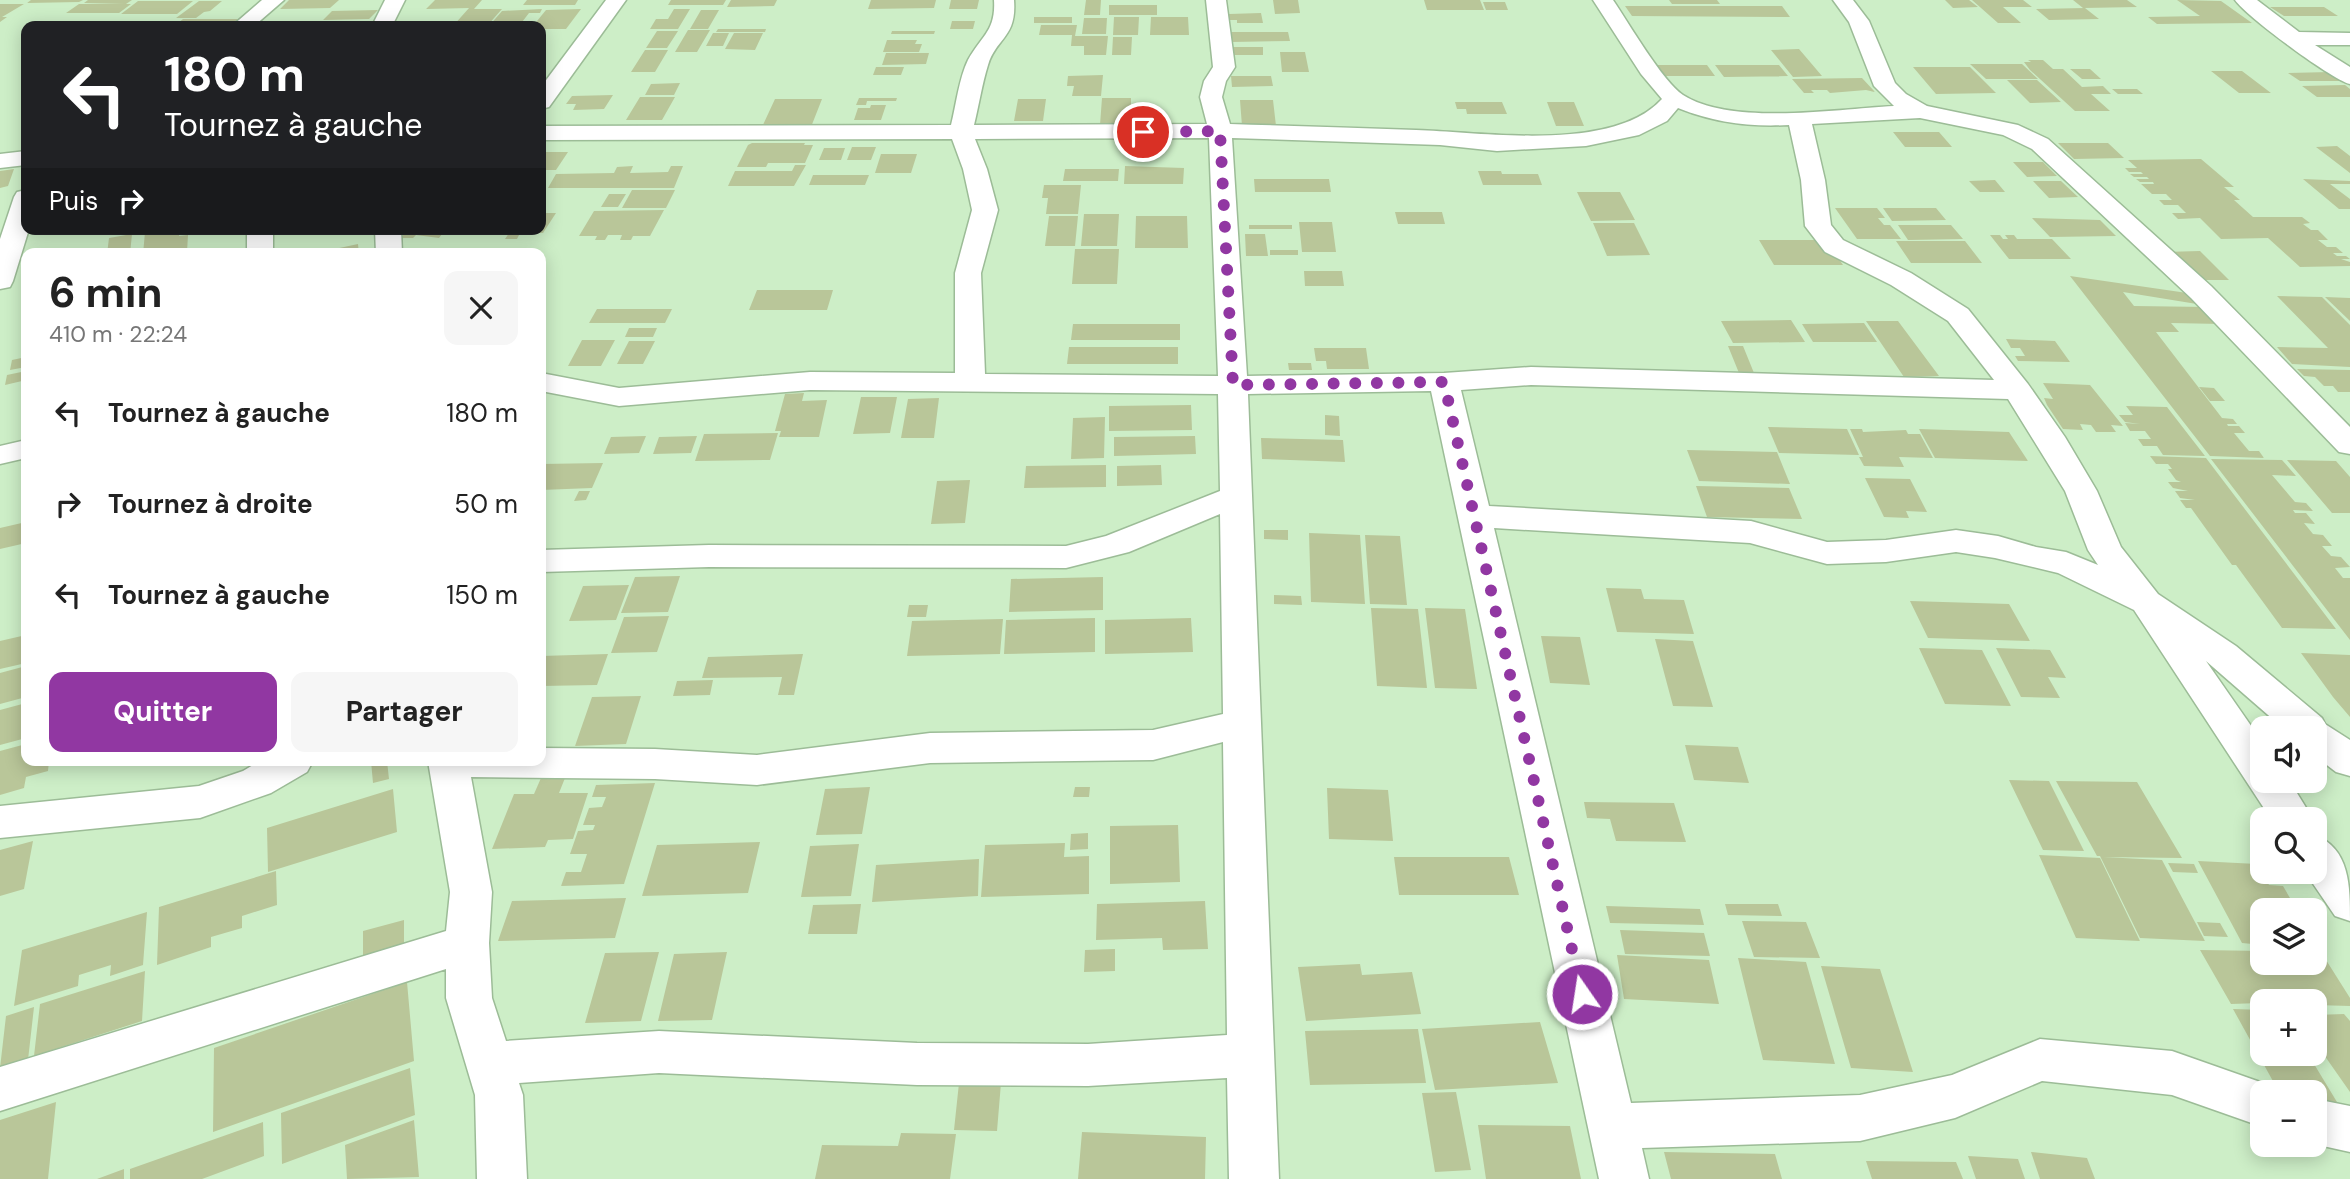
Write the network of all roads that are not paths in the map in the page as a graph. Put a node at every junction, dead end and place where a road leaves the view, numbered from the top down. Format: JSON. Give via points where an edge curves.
{"nodes":[{"id":1,"x":274,"y":0,"type":"edge"},
{"id":2,"x":395,"y":0,"type":"edge"},
{"id":3,"x":616,"y":0,"type":"edge"},
{"id":4,"x":1004,"y":0,"type":"edge"},
{"id":5,"x":1216,"y":0,"type":"edge"},
{"id":6,"x":1603,"y":0,"type":"edge"},
{"id":7,"x":1843,"y":0,"type":"edge"},
{"id":8,"x":2245,"y":0,"type":"edge"},
{"id":9,"x":248,"y":21,"type":"edge"},
{"id":10,"x":384,"y":21,"type":"edge"},
{"id":11,"x":2293,"y":38,"type":"junction"},
{"id":12,"x":2350,"y":39,"type":"edge"},
{"id":13,"x":2350,"y":77,"type":"edge"},
{"id":14,"x":546,"y":95,"type":"edge"},
{"id":15,"x":1674,"y":99,"type":"junction"},
{"id":16,"x":1920,"y":111,"type":"junction"},
{"id":17,"x":1799,"y":118,"type":"junction"},
{"id":18,"x":1220,"y":131,"type":"junction"},
{"id":19,"x":961,"y":132,"type":"junction"},
{"id":20,"x":546,"y":133,"type":"edge"},
{"id":21,"x":21,"y":159,"type":"edge"},
{"id":22,"x":0,"y":161,"type":"edge"},
{"id":23,"x":21,"y":213,"type":"edge"},
{"id":24,"x":0,"y":281,"type":"edge"},
{"id":25,"x":970,"y":382,"type":"junction"},
{"id":26,"x":1444,"y":382,"type":"junction"},
{"id":27,"x":546,"y":383,"type":"edge"},
{"id":28,"x":1233,"y":385,"type":"junction"},
{"id":29,"x":2017,"y":390,"type":"junction"},
{"id":30,"x":2350,"y":445,"type":"edge"},
{"id":31,"x":21,"y":450,"type":"edge"},
{"id":32,"x":0,"y":455,"type":"edge"},
{"id":33,"x":1236,"y":496,"type":"junction"},
{"id":34,"x":1474,"y":516,"type":"junction"},
{"id":35,"x":2105,"y":550,"type":"junction"},
{"id":36,"x":546,"y":561,"type":"edge"},
{"id":37,"x":2066,"y":563,"type":"junction"},
{"id":38,"x":2146,"y":602,"type":"junction"},
{"id":39,"x":2294,"y":716,"type":"edge"},
{"id":40,"x":1242,"y":723,"type":"junction"},
{"id":41,"x":2327,"y":744,"type":"edge"},
{"id":42,"x":2250,"y":755,"type":"edge"},
{"id":43,"x":2350,"y":761,"type":"edge"},
{"id":44,"x":546,"y":763,"type":"edge"},
{"id":45,"x":284,"y":766,"type":"edge"},
{"id":46,"x":449,"y":766,"type":"edge"},
{"id":47,"x":0,"y":822,"type":"edge"},
{"id":48,"x":2327,"y":869,"type":"edge"},
{"id":49,"x":2350,"y":903,"type":"edge"},
{"id":50,"x":467,"y":943,"type":"junction"},
{"id":51,"x":1251,"y":1055,"type":"junction"},
{"id":52,"x":490,"y":1064,"type":"junction"},
{"id":53,"x":0,"y":1089,"type":"edge"},
{"id":54,"x":2250,"y":1100,"type":"edge"},
{"id":55,"x":2327,"y":1124,"type":"edge"},
{"id":56,"x":1612,"y":1126,"type":"junction"},
{"id":57,"x":2350,"y":1129,"type":"edge"},
{"id":58,"x":502,"y":1179,"type":"edge"},
{"id":59,"x":1254,"y":1179,"type":"edge"},
{"id":60,"x":1624,"y":1179,"type":"edge"}],
"edges":[{"from":1,"to":9,"type":"street"},
{"from":2,"to":10,"type":"street"},
{"from":3,"to":14,"type":"street"},
{"from":4,"to":19,"type":"street","via":[[1005,15],[996,38],[978,61]]},
{"from":5,"to":18,"type":"street","via":[[1224,66],[1211,97]]},
{"from":6,"to":15,"type":"street"},
{"from":7,"to":16,"type":"street","via":[[1859,21],[1885,86]]},
{"from":8,"to":11,"type":"street"},
{"from":11,"to":12,"type":"street"},
{"from":11,"to":13,"type":"street"},
{"from":15,"to":17,"type":"street","via":[[1716,115],[1755,120]]},
{"from":15,"to":18,"type":"street","via":[[1659,116],[1631,130],[1586,139],[1497,144]]},
{"from":16,"to":17,"type":"street"},
{"from":16,"to":30,"type":"street","via":[[2010,130],[2040,144],[2201,292]]},
{"from":17,"to":29,"type":"street","via":[[1814,180],[1818,226],[1834,246],[1901,279],[1958,315]]},
{"from":18,"to":19,"type":"street"},
{"from":18,"to":28,"type":"street"},
{"from":19,"to":20,"type":"street"},
{"from":19,"to":25,"type":"street","via":[[985,210],[968,273]]},
{"from":21,"to":22,"type":"street"},
{"from":23,"to":24,"type":"street"},
{"from":25,"to":27,"type":"street","via":[[810,381],[619,397]]},
{"from":25,"to":28,"type":"street"},
{"from":26,"to":28,"type":"street"},
{"from":26,"to":29,"type":"street","via":[[1531,376]]},
{"from":26,"to":34,"type":"street"},
{"from":28,"to":33,"type":"street"},
{"from":29,"to":35,"type":"street","via":[[2081,491]]},
{"from":31,"to":32,"type":"street"},
{"from":33,"to":36,"type":"street","via":[[1117,544],[1066,557],[709,556]]},
{"from":33,"to":40,"type":"street"},
{"from":34,"to":37,"type":"street","via":[[1752,532],[1827,553],[1956,541]]},
{"from":34,"to":56,"type":"street"},
{"from":35,"to":37,"type":"street"},
{"from":35,"to":38,"type":"street"},
{"from":37,"to":38,"type":"street"},
{"from":38,"to":39,"type":"street","via":[[2223,655]]},
{"from":38,"to":42,"type":"street"},
{"from":40,"to":44,"type":"street","via":[[1153,745],[930,748],[757,770]]},
{"from":40,"to":51,"type":"street"},
{"from":41,"to":43,"type":"street"},
{"from":45,"to":47,"type":"street","via":[[257,782],[200,802]]},
{"from":46,"to":50,"type":"street","via":[[471,892]]},
{"from":48,"to":49,"type":"street"},
{"from":50,"to":52,"type":"street","via":[[469,998]]},
{"from":50,"to":53,"type":"street"},
{"from":51,"to":52,"type":"street","via":[[1088,1065],[917,1064],[659,1052]]},
{"from":51,"to":59,"type":"street"},
{"from":52,"to":58,"type":"street","via":[[499,1095]]},
{"from":54,"to":56,"type":"street","via":[[2172,1073],[2040,1060],[1955,1096],[1860,1118]]},
{"from":55,"to":57,"type":"street"},
{"from":56,"to":60,"type":"street"}]}
